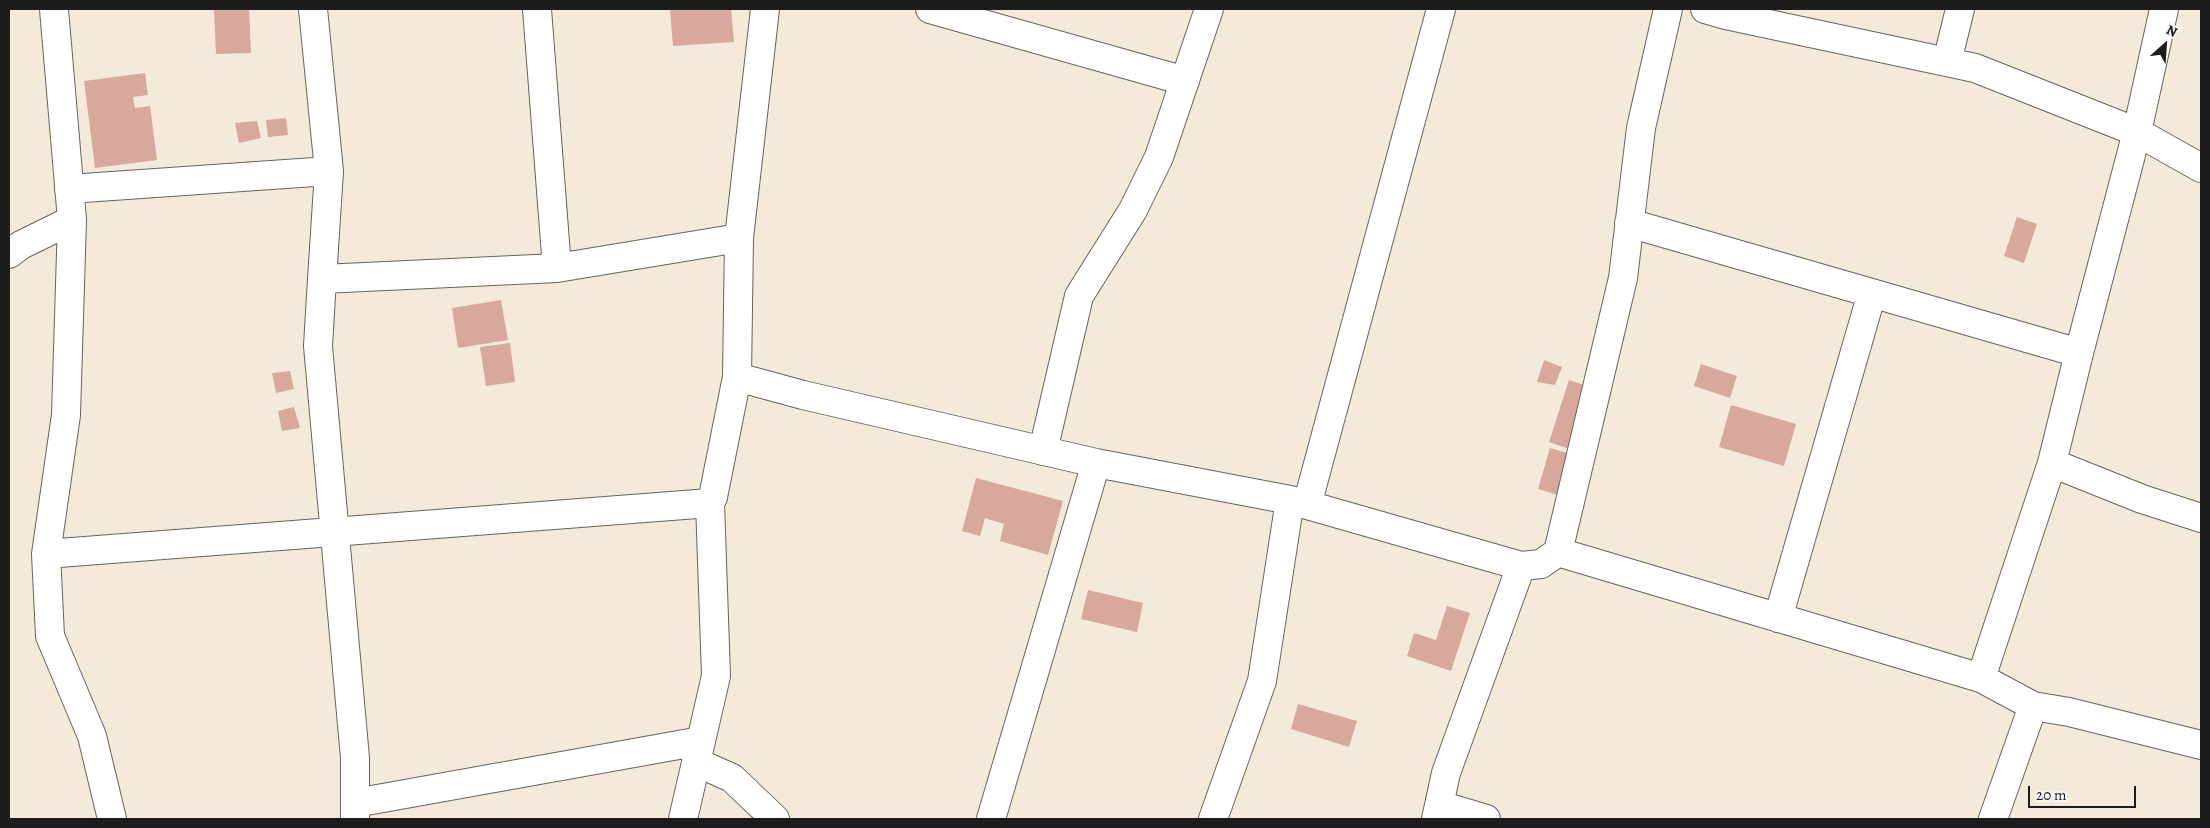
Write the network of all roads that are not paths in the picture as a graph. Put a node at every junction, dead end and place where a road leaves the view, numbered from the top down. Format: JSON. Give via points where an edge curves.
{"nodes":[{"id":1,"x":54,"y":9,"type":"edge"},
{"id":2,"x":313,"y":9,"type":"edge"},
{"id":3,"x":537,"y":9,"type":"edge"},
{"id":4,"x":765,"y":9,"type":"edge"},
{"id":5,"x":930,"y":9,"type":"edge"},
{"id":6,"x":1209,"y":9,"type":"edge"},
{"id":7,"x":1441,"y":9,"type":"edge"},
{"id":8,"x":1668,"y":9,"type":"edge"},
{"id":9,"x":1960,"y":9,"type":"edge"},
{"id":10,"x":2164,"y":9,"type":"edge"},
{"id":11,"x":1719,"y":11,"type":"edge"},
{"id":12,"x":1946,"y":62,"type":"junction"},
{"id":13,"x":1185,"y":81,"type":"junction"},
{"id":14,"x":2138,"y":132,"type":"junction"},
{"id":15,"x":2201,"y":168,"type":"edge"},
{"id":16,"x":329,"y":171,"type":"junction"},
{"id":17,"x":69,"y":189,"type":"junction"},
{"id":18,"x":72,"y":220,"type":"junction"},
{"id":19,"x":1629,"y":223,"type":"junction"},
{"id":20,"x":739,"y":238,"type":"junction"},
{"id":21,"x":9,"y":254,"type":"edge"},
{"id":22,"x":557,"y":268,"type":"junction"},
{"id":23,"x":322,"y":279,"type":"junction"},
{"id":24,"x":1872,"y":293,"type":"junction"},
{"id":25,"x":2079,"y":353,"type":"junction"},
{"id":26,"x":737,"y":377,"type":"junction"},
{"id":27,"x":1043,"y":450,"type":"junction"},
{"id":28,"x":1096,"y":463,"type":"junction"},
{"id":29,"x":2052,"y":463,"type":"junction"},
{"id":30,"x":1299,"y":502,"type":"junction"},
{"id":31,"x":710,"y":503,"type":"junction"},
{"id":32,"x":2201,"y":518,"type":"edge"},
{"id":33,"x":335,"y":532,"type":"junction"},
{"id":34,"x":1558,"y":552,"type":"junction"},
{"id":35,"x":46,"y":554,"type":"junction"},
{"id":36,"x":1522,"y":566,"type":"junction"},
{"id":37,"x":1778,"y":618,"type":"junction"},
{"id":38,"x":1981,"y":678,"type":"junction"},
{"id":39,"x":2033,"y":706,"type":"junction"},
{"id":40,"x":2201,"y":745,"type":"edge"},
{"id":41,"x":698,"y":752,"type":"junction"},
{"id":42,"x":355,"y":811,"type":"edge"},
{"id":43,"x":1438,"y":812,"type":"edge"},
{"id":44,"x":112,"y":819,"type":"edge"},
{"id":45,"x":683,"y":819,"type":"edge"},
{"id":46,"x":775,"y":819,"type":"edge"},
{"id":47,"x":992,"y":819,"type":"edge"},
{"id":48,"x":1213,"y":819,"type":"edge"},
{"id":49,"x":1486,"y":819,"type":"edge"},
{"id":50,"x":1993,"y":819,"type":"edge"}],
"edges":[{"from":1,"to":17,"type":"street"},
{"from":2,"to":16,"type":"street"},
{"from":3,"to":22,"type":"street"},
{"from":4,"to":20,"type":"street"},
{"from":5,"to":13,"type":"street"},
{"from":6,"to":13,"type":"street"},
{"from":7,"to":30,"type":"street"},
{"from":8,"to":19,"type":"street","via":[[1641,128]]},
{"from":9,"to":12,"type":"street"},
{"from":10,"to":14,"type":"street"},
{"from":11,"to":12,"type":"street"},
{"from":12,"to":14,"type":"street","via":[[1975,68]]},
{"from":13,"to":27,"type":"street","via":[[1159,157],[1133,210],[1079,296]]},
{"from":14,"to":15,"type":"street"},
{"from":14,"to":25,"type":"street"},
{"from":16,"to":17,"type":"street"},
{"from":16,"to":23,"type":"street"},
{"from":17,"to":18,"type":"street"},
{"from":18,"to":21,"type":"street"},
{"from":18,"to":35,"type":"street","via":[[66,415]]},
{"from":19,"to":24,"type":"street"},
{"from":19,"to":34,"type":"street","via":[[1623,278]]},
{"from":20,"to":22,"type":"street"},
{"from":20,"to":26,"type":"street"},
{"from":22,"to":23,"type":"street"},
{"from":23,"to":33,"type":"street","via":[[318,346]]},
{"from":24,"to":25,"type":"street"},
{"from":24,"to":37,"type":"street"},
{"from":25,"to":29,"type":"street"},
{"from":26,"to":27,"type":"street"},
{"from":26,"to":31,"type":"street","via":[[714,497]]},
{"from":27,"to":28,"type":"street"},
{"from":28,"to":30,"type":"street"},
{"from":28,"to":47,"type":"street"},
{"from":29,"to":32,"type":"street","via":[[2142,499]]},
{"from":29,"to":38,"type":"street"},
{"from":30,"to":36,"type":"street"},
{"from":30,"to":48,"type":"street","via":[[1262,680]]},
{"from":31,"to":33,"type":"street"},
{"from":31,"to":41,"type":"street","via":[[716,676]]},
{"from":33,"to":35,"type":"street"},
{"from":33,"to":42,"type":"street","via":[[355,758]]},
{"from":34,"to":36,"type":"street","via":[[1541,564]]},
{"from":34,"to":37,"type":"street"},
{"from":35,"to":44,"type":"street","via":[[50,636],[92,736]]},
{"from":36,"to":43,"type":"street","via":[[1446,773]]},
{"from":37,"to":38,"type":"street"},
{"from":38,"to":39,"type":"street"},
{"from":39,"to":40,"type":"street"},
{"from":39,"to":50,"type":"street"},
{"from":41,"to":42,"type":"street"},
{"from":41,"to":45,"type":"street"},
{"from":41,"to":46,"type":"street","via":[[732,778]]},
{"from":43,"to":49,"type":"street"}]}
